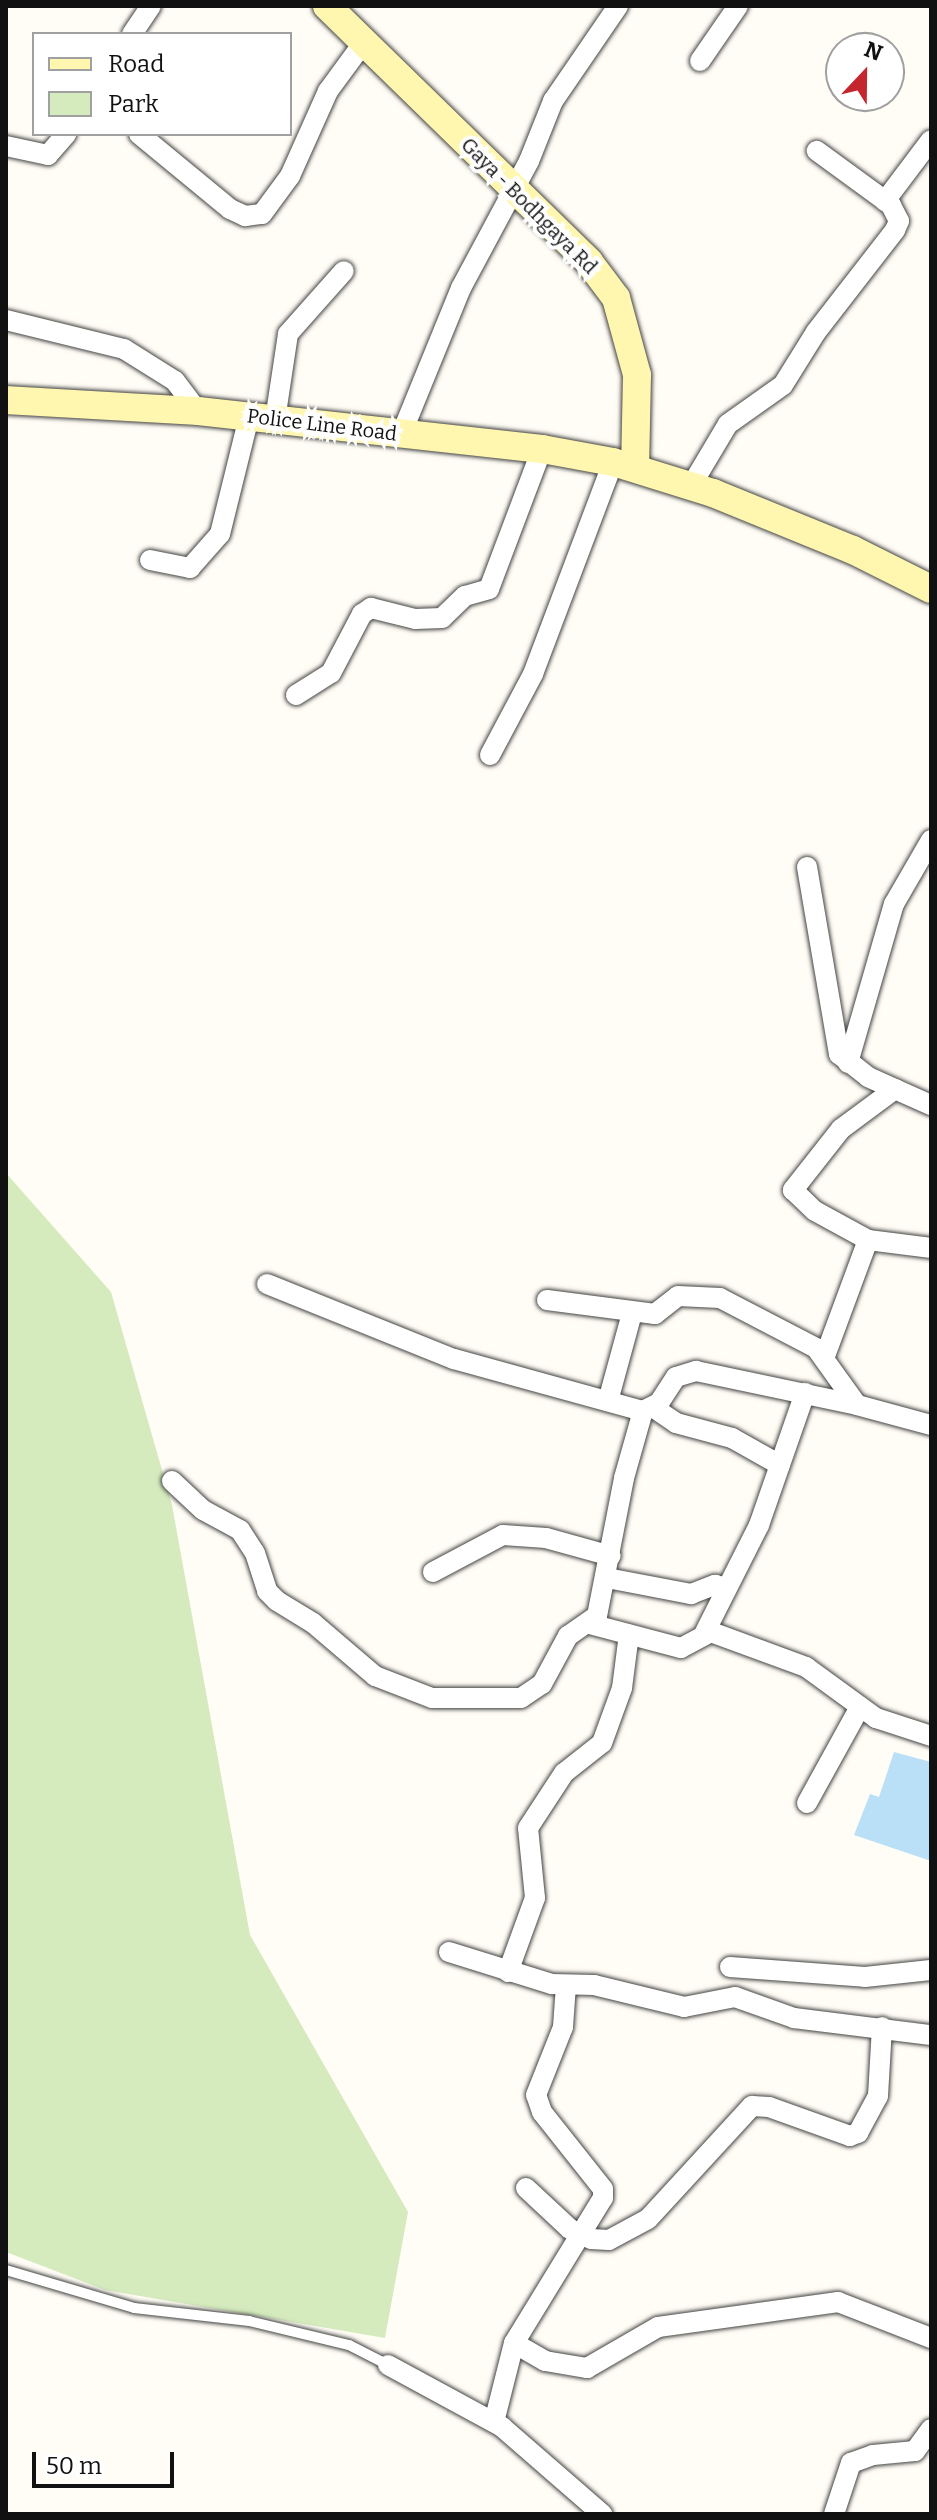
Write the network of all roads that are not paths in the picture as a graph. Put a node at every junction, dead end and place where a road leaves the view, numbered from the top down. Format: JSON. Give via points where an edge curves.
{"nodes":[{"id":1,"x":151,"y":6,"type":"edge"},
{"id":2,"x":327,"y":6,"type":"edge"},
{"id":3,"x":618,"y":6,"type":"edge"},
{"id":4,"x":737,"y":6,"type":"edge"},
{"id":5,"x":133,"y":32,"type":"edge"},
{"id":6,"x":364,"y":42,"type":"junction"},
{"id":7,"x":700,"y":61,"type":"dead end"},
{"id":8,"x":64,"y":136,"type":"edge"},
{"id":9,"x":141,"y":136,"type":"edge"},
{"id":10,"x":931,"y":140,"type":"edge"},
{"id":11,"x":6,"y":146,"type":"edge"},
{"id":12,"x":817,"y":151,"type":"dead end"},
{"id":13,"x":514,"y":190,"type":"junction"},
{"id":14,"x":885,"y":201,"type":"junction"},
{"id":15,"x":344,"y":271,"type":"dead end"},
{"id":16,"x":6,"y":320,"type":"edge"},
{"id":17,"x":6,"y":400,"type":"edge"},
{"id":18,"x":198,"y":411,"type":"junction"},
{"id":19,"x":262,"y":418,"type":"junction"},
{"id":20,"x":401,"y":435,"type":"junction"},
{"id":21,"x":542,"y":449,"type":"junction"},
{"id":22,"x":624,"y":464,"type":"junction"},
{"id":23,"x":691,"y":486,"type":"junction"},
{"id":24,"x":150,"y":560,"type":"dead end"},
{"id":25,"x":931,"y":589,"type":"edge"},
{"id":26,"x":296,"y":695,"type":"dead end"},
{"id":27,"x":490,"y":755,"type":"dead end"},
{"id":28,"x":931,"y":840,"type":"edge"},
{"id":29,"x":807,"y":867,"type":"dead end"},
{"id":30,"x":848,"y":1063,"type":"junction"},
{"id":31,"x":895,"y":1089,"type":"junction"},
{"id":32,"x":931,"y":1105,"type":"edge"},
{"id":33,"x":868,"y":1240,"type":"junction"},
{"id":34,"x":931,"y":1248,"type":"edge"},
{"id":35,"x":267,"y":1284,"type":"dead end"},
{"id":36,"x":547,"y":1300,"type":"dead end"},
{"id":37,"x":632,"y":1313,"type":"junction"},
{"id":38,"x":825,"y":1356,"type":"junction"},
{"id":39,"x":805,"y":1393,"type":"junction"},
{"id":40,"x":608,"y":1401,"type":"junction"},
{"id":41,"x":857,"y":1405,"type":"junction"},
{"id":42,"x":648,"y":1410,"type":"junction"},
{"id":43,"x":931,"y":1425,"type":"edge"},
{"id":44,"x":780,"y":1465,"type":"junction"},
{"id":45,"x":172,"y":1481,"type":"dead end"},
{"id":46,"x":611,"y":1556,"type":"junction"},
{"id":47,"x":433,"y":1572,"type":"dead end"},
{"id":48,"x":607,"y":1578,"type":"junction"},
{"id":49,"x":727,"y":1588,"type":"junction"},
{"id":50,"x":590,"y":1624,"type":"junction"},
{"id":51,"x":705,"y":1632,"type":"junction"},
{"id":52,"x":629,"y":1634,"type":"junction"},
{"id":53,"x":860,"y":1707,"type":"junction"},
{"id":54,"x":931,"y":1736,"type":"edge"},
{"id":55,"x":807,"y":1803,"type":"dead end"},
{"id":56,"x":449,"y":1952,"type":"dead end"},
{"id":57,"x":730,"y":1967,"type":"dead end"},
{"id":58,"x":931,"y":1970,"type":"edge"},
{"id":59,"x":508,"y":1972,"type":"junction"},
{"id":60,"x":566,"y":1985,"type":"junction"},
{"id":61,"x":882,"y":2027,"type":"junction"},
{"id":62,"x":931,"y":2035,"type":"edge"},
{"id":63,"x":526,"y":2188,"type":"dead end"},
{"id":64,"x":580,"y":2235,"type":"junction"},
{"id":65,"x":6,"y":2270,"type":"edge"},
{"id":66,"x":931,"y":2338,"type":"edge"},
{"id":67,"x":514,"y":2343,"type":"junction"},
{"id":68,"x":388,"y":2365,"type":"joint"},
{"id":69,"x":494,"y":2422,"type":"junction"},
{"id":70,"x":931,"y":2429,"type":"edge"},
{"id":71,"x":602,"y":2514,"type":"edge"},
{"id":72,"x":834,"y":2514,"type":"edge"}],
"edges":[{"from":1,"to":5,"type":"street"},
{"from":2,"to":6,"type":"street","name":"Gaya - Bodhgaya Rd"},
{"from":3,"to":13,"type":"street","via":[[569,70]]},
{"from":4,"to":7,"type":"street"},
{"from":6,"to":9,"type":"street","via":[[328,91],[290,176],[262,214],[245,216],[230,209]]},
{"from":6,"to":13,"type":"street","name":"Gaya - Bodhgaya Rd"},
{"from":8,"to":11,"type":"street","via":[[48,155]]},
{"from":10,"to":14,"type":"street"},
{"from":12,"to":14,"type":"street"},
{"from":13,"to":20,"type":"street","via":[[461,288]]},
{"from":13,"to":22,"type":"street","name":"Gaya - Bodhgaya Rd","via":[[589,262],[616,298],[637,375]]},
{"from":14,"to":23,"type":"street","via":[[897,213],[895,230],[816,332],[783,385],[728,424]]},
{"from":15,"to":19,"type":"street","via":[[288,334]]},
{"from":16,"to":18,"type":"street","via":[[124,349],[175,381]]},
{"from":17,"to":18,"type":"street","name":"Police Line Road"},
{"from":18,"to":19,"type":"street","name":"Police Line Road"},
{"from":19,"to":20,"type":"street","name":"Police Line Road"},
{"from":19,"to":24,"type":"street","via":[[220,534],[190,568]]},
{"from":20,"to":21,"type":"street","name":"Police Line Road"},
{"from":21,"to":22,"type":"street","name":"Police Line Road"},
{"from":21,"to":26,"type":"street","via":[[489,589],[465,596],[442,618],[415,619],[371,608],[362,614],[331,673]]},
{"from":22,"to":23,"type":"street"},
{"from":22,"to":27,"type":"street","via":[[533,674]]},
{"from":23,"to":25,"type":"street","via":[[853,550]]},
{"from":28,"to":30,"type":"street","via":[[894,904]]},
{"from":29,"to":30,"type":"street","via":[[834,1044]]},
{"from":30,"to":31,"type":"street"},
{"from":31,"to":32,"type":"street"},
{"from":31,"to":33,"type":"street","via":[[841,1129],[793,1190],[815,1211]]},
{"from":33,"to":34,"type":"street"},
{"from":33,"to":38,"type":"street"},
{"from":35,"to":40,"type":"street","via":[[454,1359]]},
{"from":36,"to":37,"type":"street"},
{"from":37,"to":38,"type":"street","via":[[663,1311],[678,1296],[713,1296],[789,1330]]},
{"from":37,"to":40,"type":"street"},
{"from":38,"to":41,"type":"street"},
{"from":39,"to":41,"type":"street"},
{"from":39,"to":42,"type":"street","via":[[696,1371],[676,1377]]},
{"from":39,"to":44,"type":"street"},
{"from":40,"to":42,"type":"street"},
{"from":41,"to":43,"type":"street"},
{"from":42,"to":44,"type":"street","via":[[732,1438]]},
{"from":42,"to":46,"type":"street","via":[[624,1478]]},
{"from":44,"to":49,"type":"street","via":[[759,1525]]},
{"from":45,"to":50,"type":"street","via":[[203,1510],[240,1530],[255,1553],[267,1591],[277,1601],[313,1623],[375,1676],[413,1693],[521,1698],[542,1684],[568,1636]]},
{"from":46,"to":47,"type":"street","via":[[546,1538],[503,1535]]},
{"from":46,"to":48,"type":"street"},
{"from":48,"to":49,"type":"street","via":[[691,1594],[715,1585]]},
{"from":48,"to":50,"type":"street"},
{"from":49,"to":51,"type":"street"},
{"from":50,"to":52,"type":"street"},
{"from":51,"to":52,"type":"street","via":[[681,1648]]},
{"from":51,"to":53,"type":"street","via":[[806,1667]]},
{"from":52,"to":59,"type":"street","via":[[622,1688],[602,1743],[564,1773],[528,1828],[535,1898]]},
{"from":53,"to":54,"type":"street","via":[[886,1723]]},
{"from":53,"to":55,"type":"street"},
{"from":56,"to":59,"type":"street"},
{"from":57,"to":58,"type":"street","via":[[865,1977]]},
{"from":59,"to":60,"type":"street"},
{"from":60,"to":61,"type":"street","via":[[594,1985],[684,2007],[735,1997],[794,2018]]},
{"from":60,"to":64,"type":"street","via":[[563,2027],[536,2095],[542,2112],[603,2189],[599,2206]]},
{"from":61,"to":62,"type":"street"},
{"from":61,"to":64,"type":"street","via":[[878,2096],[858,2133],[850,2136],[769,2107],[752,2106],[648,2219],[609,2240]]},
{"from":63,"to":64,"type":"street","via":[[548,2213]]},
{"from":64,"to":67,"type":"street"},
{"from":65,"to":68,"type":"lane","via":[[134,2308],[249,2321],[349,2345]]},
{"from":66,"to":67,"type":"street","via":[[838,2302],[658,2327],[587,2368],[558,2366]]},
{"from":67,"to":69,"type":"street"},
{"from":68,"to":69,"type":"street"},
{"from":69,"to":71,"type":"street"},
{"from":70,"to":72,"type":"street","via":[[915,2451],[851,2463]]}]}
